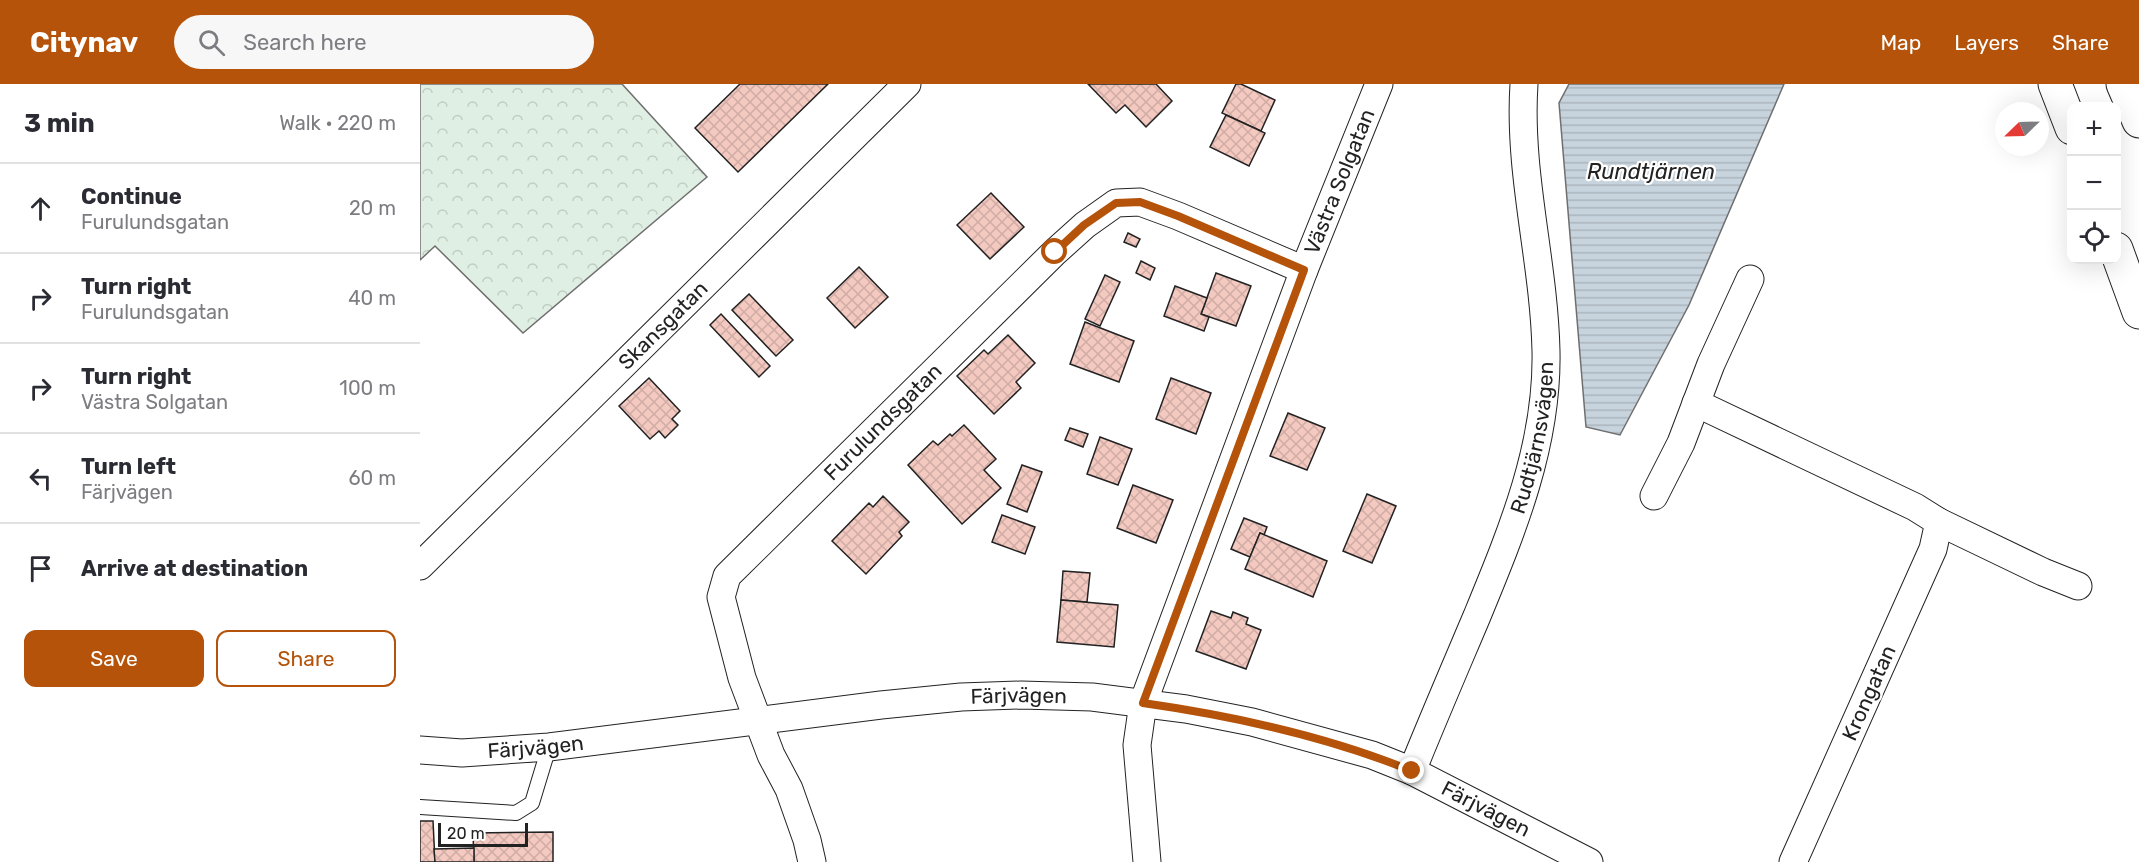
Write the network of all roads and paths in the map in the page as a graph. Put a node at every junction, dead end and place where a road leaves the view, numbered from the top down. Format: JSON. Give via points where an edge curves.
{"nodes":[{"id":1,"x":907,"y":84,"type":"edge"},
{"id":2,"x":1379,"y":84,"type":"edge"},
{"id":3,"x":1524,"y":84,"type":"edge"},
{"id":4,"x":2055,"y":84,"type":"edge"},
{"id":5,"x":2123,"y":84,"type":"edge"},
{"id":6,"x":2067,"y":115,"type":"edge"},
{"id":7,"x":2139,"y":121,"type":"edge"},
{"id":8,"x":2121,"y":263,"type":"edge"},
{"id":9,"x":1304,"y":270,"type":"junction"},
{"id":10,"x":1750,"y":279,"type":"dead end"},
{"id":11,"x":2139,"y":312,"type":"edge"},
{"id":12,"x":1696,"y":403,"type":"junction"},
{"id":13,"x":1654,"y":496,"type":"dead end"},
{"id":14,"x":1939,"y":522,"type":"junction"},
{"id":15,"x":420,"y":566,"type":"edge"},
{"id":16,"x":2078,"y":586,"type":"dead end"},
{"id":17,"x":1143,"y":703,"type":"junction"},
{"id":18,"x":759,"y":721,"type":"junction"},
{"id":19,"x":549,"y":747,"type":"junction"},
{"id":20,"x":420,"y":750,"type":"edge"},
{"id":21,"x":1412,"y":771,"type":"junction"},
{"id":22,"x":420,"y":807,"type":"edge"},
{"id":23,"x":812,"y":862,"type":"edge"},
{"id":24,"x":1147,"y":862,"type":"edge"},
{"id":25,"x":1589,"y":862,"type":"edge"},
{"id":26,"x":1793,"y":862,"type":"edge"}],
"edges":[{"from":1,"to":15,"type":"street","name":"Skansgatan"},
{"from":2,"to":9,"type":"street","name":"Västra Solgatan"},
{"from":3,"to":21,"type":"street","name":"Rudtjärnsvägen","via":[[1525,166],[1546,351],[1544,402],[1524,494],[1509,540]]},
{"from":4,"to":6,"type":"main road"},
{"from":5,"to":7,"type":"main road"},
{"from":8,"to":11,"type":"main road"},
{"from":9,"to":17,"type":"street","name":"Västra Solgatan"},
{"from":9,"to":18,"type":"street","name":"Furulundsgatan","via":[[1140,202],[1116,203],[1084,225],[727,576],[721,597],[742,678]]},
{"from":10,"to":12,"type":"street"},
{"from":12,"to":13,"type":"street"},
{"from":12,"to":14,"type":"street"},
{"from":14,"to":16,"type":"street"},
{"from":14,"to":26,"type":"street","name":"Krongatan","via":[[1933,549]]},
{"from":17,"to":18,"type":"street","name":"Färjvägen","via":[[1092,697],[961,697]]},
{"from":17,"to":21,"type":"street","name":"Färjvägen","via":[[1252,722],[1372,755]]},
{"from":17,"to":24,"type":"street","name":"Västra Solgatan","via":[[1137,745]]},
{"from":18,"to":19,"type":"street","name":"Färjvägen"},
{"from":18,"to":23,"type":"street","name":"Furulundsgatan","via":[[789,789]]},
{"from":19,"to":20,"type":"street","name":"Färjvägen","via":[[462,753]]},
{"from":19,"to":22,"type":"lane","via":[[532,803],[516,813]]},
{"from":21,"to":25,"type":"street","name":"Färjvägen"}]}
